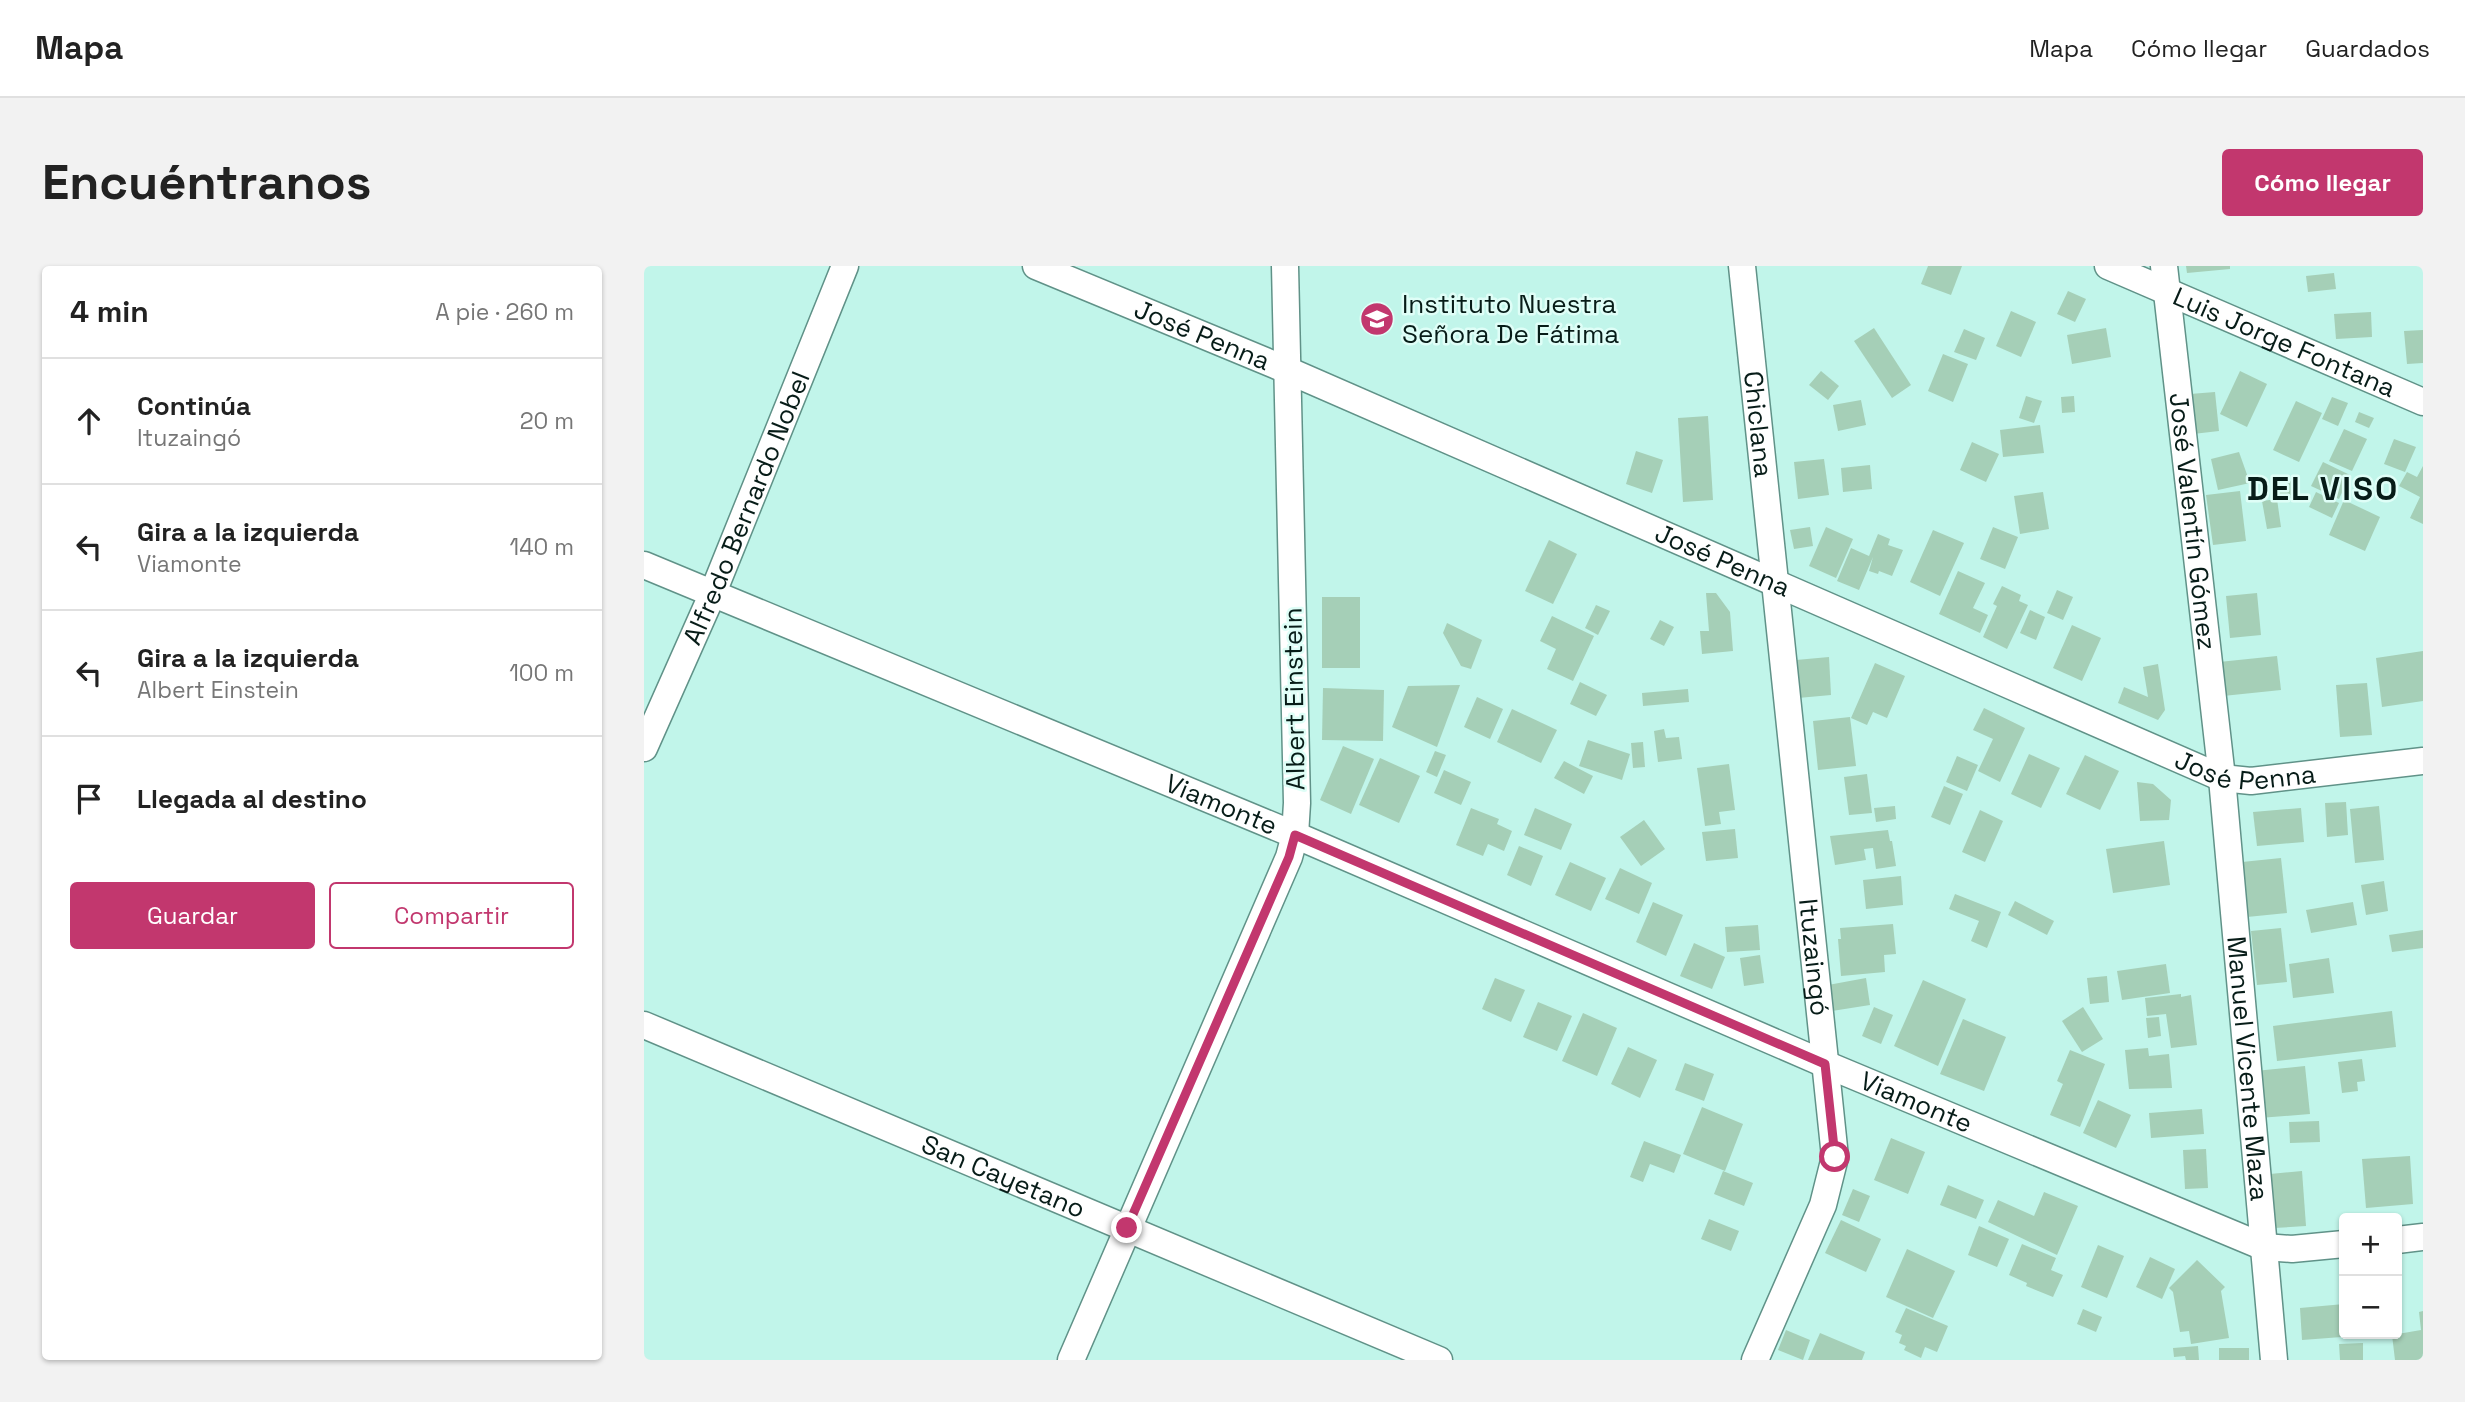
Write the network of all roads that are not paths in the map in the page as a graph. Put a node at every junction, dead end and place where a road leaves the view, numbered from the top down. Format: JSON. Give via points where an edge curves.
{"nodes":[{"id":1,"x":845,"y":266,"type":"edge"},
{"id":2,"x":1036,"y":266,"type":"edge"},
{"id":3,"x":1285,"y":266,"type":"edge"},
{"id":4,"x":1742,"y":266,"type":"edge"},
{"id":5,"x":2108,"y":266,"type":"edge"},
{"id":6,"x":2165,"y":278,"type":"edge"},
{"id":7,"x":1287,"y":370,"type":"junction"},
{"id":8,"x":2423,"y":402,"type":"edge"},
{"id":9,"x":644,"y":565,"type":"edge"},
{"id":10,"x":1774,"y":582,"type":"junction"},
{"id":11,"x":712,"y":594,"type":"junction"},
{"id":12,"x":644,"y":748,"type":"edge"},
{"id":13,"x":2423,"y":761,"type":"edge"},
{"id":14,"x":2222,"y":778,"type":"junction"},
{"id":15,"x":1295,"y":835,"type":"junction"},
{"id":16,"x":644,"y":1025,"type":"edge"},
{"id":17,"x":1825,"y":1064,"type":"junction"},
{"id":18,"x":1127,"y":1228,"type":"junction"},
{"id":19,"x":2423,"y":1237,"type":"edge"},
{"id":20,"x":2402,"y":1239,"type":"edge"},
{"id":21,"x":2339,"y":1244,"type":"edge"},
{"id":22,"x":2264,"y":1247,"type":"junction"},
{"id":23,"x":1071,"y":1360,"type":"edge"},
{"id":24,"x":1439,"y":1360,"type":"edge"},
{"id":25,"x":1755,"y":1360,"type":"edge"},
{"id":26,"x":2274,"y":1360,"type":"edge"}],
"edges":[{"from":1,"to":11,"type":"street","name":"Alfredo Bernardo Nobel"},
{"from":2,"to":7,"type":"street","name":"José Penna"},
{"from":3,"to":7,"type":"street","name":"Albert Einstein"},
{"from":4,"to":10,"type":"street","name":"Chiclana"},
{"from":5,"to":6,"type":"street","name":"Luis Jorge Fontana"},
{"from":6,"to":8,"type":"street","name":"Luis Jorge Fontana"},
{"from":6,"to":14,"type":"street","name":"José Valentín Gómez"},
{"from":7,"to":10,"type":"street","name":"José Penna"},
{"from":7,"to":15,"type":"street","name":"Albert Einstein"},
{"from":9,"to":11,"type":"street","name":"Viamonte"},
{"from":10,"to":14,"type":"street","name":"José Penna"},
{"from":10,"to":17,"type":"street","name":"Ituzaingó"},
{"from":11,"to":12,"type":"street","name":"Alfredo Bernardo Nobel"},
{"from":11,"to":15,"type":"street","name":"Viamonte"},
{"from":13,"to":14,"type":"street","name":"José Penna","via":[[2251,781]]},
{"from":14,"to":22,"type":"street","name":"Manuel Vicente Maza"},
{"from":15,"to":17,"type":"street","name":"Viamonte"},
{"from":15,"to":18,"type":"street","name":"Albert Einstein"},
{"from":16,"to":18,"type":"street","name":"San Cayetano"},
{"from":17,"to":22,"type":"street","name":"Viamonte"},
{"from":17,"to":25,"type":"street","name":"Ituzaingó","via":[[1835,1157],[1831,1177]]},
{"from":18,"to":23,"type":"street","name":"Albert Einstein"},
{"from":18,"to":24,"type":"street","name":"San Cayetano"},
{"from":19,"to":20,"type":"street"},
{"from":21,"to":22,"type":"street","name":"Viamonte"},
{"from":22,"to":26,"type":"street","name":"Manuel Vicente Maza"}]}
